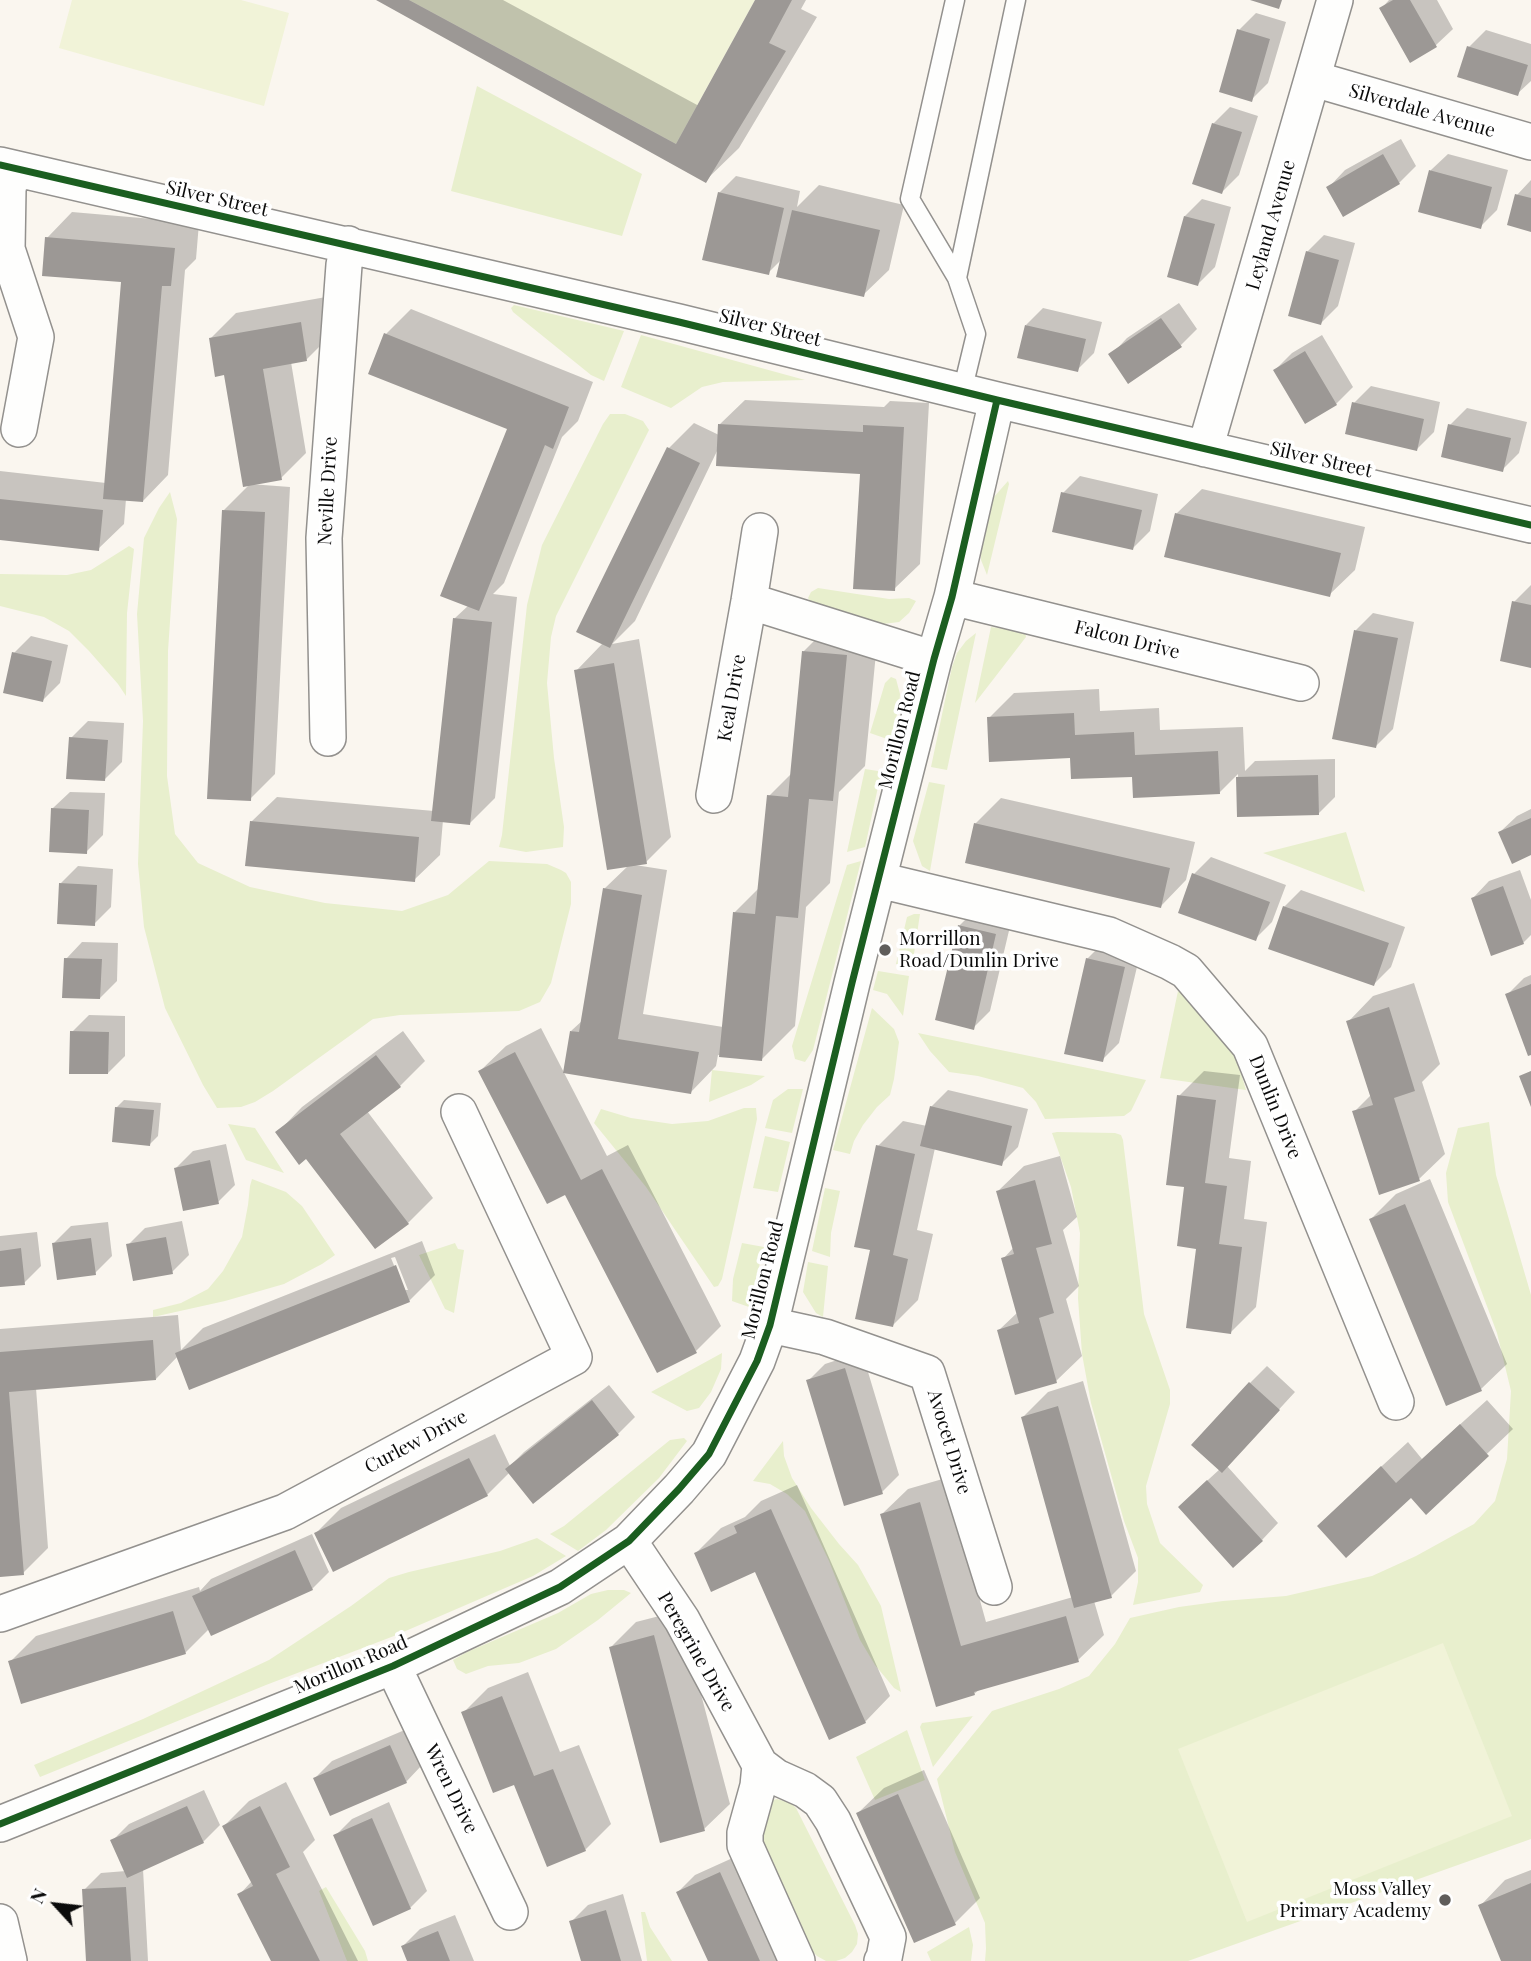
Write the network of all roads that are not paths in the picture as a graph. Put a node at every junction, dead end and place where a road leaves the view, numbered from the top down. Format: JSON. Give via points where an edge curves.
{"nodes":[{"id":1,"x":955,"y":0,"type":"edge"},
{"id":2,"x":1016,"y":0,"type":"edge"},
{"id":3,"x":1335,"y":0,"type":"edge"},
{"id":4,"x":1314,"y":79,"type":"junction"},
{"id":5,"x":1531,"y":142,"type":"edge"},
{"id":6,"x":6,"y":166,"type":"edge"},
{"id":7,"x":348,"y":244,"type":"junction"},
{"id":8,"x":957,"y":278,"type":"junction"},
{"id":9,"x":962,"y":392,"type":"junction"},
{"id":10,"x":997,"y":400,"type":"junction"},
{"id":11,"x":19,"y":429,"type":"dead end"},
{"id":12,"x":1205,"y":449,"type":"junction"},
{"id":13,"x":1531,"y":525,"type":"edge"},
{"id":14,"x":760,"y":531,"type":"dead end"},
{"id":15,"x":952,"y":597,"type":"junction"},
{"id":16,"x":749,"y":601,"type":"junction"},
{"id":17,"x":934,"y":659,"type":"junction"},
{"id":18,"x":1301,"y":683,"type":"dead end"},
{"id":19,"x":328,"y":738,"type":"dead end"},
{"id":20,"x":714,"y":795,"type":"dead end"},
{"id":21,"x":878,"y":880,"type":"junction"},
{"id":22,"x":459,"y":1112,"type":"dead end"},
{"id":23,"x":770,"y":1325,"type":"junction"},
{"id":24,"x":1396,"y":1402,"type":"dead end"},
{"id":25,"x":629,"y":1541,"type":"junction"},
{"id":26,"x":993,"y":1587,"type":"dead end"},
{"id":27,"x":0,"y":1614,"type":"edge"},
{"id":28,"x":393,"y":1666,"type":"junction"},
{"id":29,"x":760,"y":1765,"type":"junction"},
{"id":30,"x":0,"y":1824,"type":"edge"},
{"id":31,"x":510,"y":1912,"type":"dead end"},
{"id":32,"x":0,"y":1922,"type":"edge"},
{"id":33,"x":9,"y":1961,"type":"edge"},
{"id":34,"x":797,"y":1961,"type":"edge"},
{"id":35,"x":882,"y":1961,"type":"edge"}],
"edges":[{"from":1,"to":8,"type":"lane","via":[[910,199]]},
{"from":2,"to":8,"type":"lane"},
{"from":3,"to":4,"type":"street","name":"Leyland Avenue"},
{"from":4,"to":5,"type":"street","name":"Silverdale Avenue"},
{"from":4,"to":12,"type":"street","name":"Leyland Avenue"},
{"from":6,"to":7,"type":"street","name":"Silver Street"},
{"from":6,"to":11,"type":"street","via":[[7,249],[36,337]]},
{"from":7,"to":9,"type":"street","name":"Silver Street"},
{"from":7,"to":19,"type":"street","name":"Neville Drive","via":[[324,538]]},
{"from":8,"to":9,"type":"lane","via":[[976,334]]},
{"from":9,"to":10,"type":"street","name":"Silver Street"},
{"from":10,"to":12,"type":"street","name":"Silver Street"},
{"from":10,"to":15,"type":"street","name":"Morillon Road"},
{"from":12,"to":13,"type":"street","name":"Silver Street"},
{"from":14,"to":16,"type":"street","name":"Keal Drive"},
{"from":15,"to":17,"type":"street","name":"Morillon Road"},
{"from":15,"to":18,"type":"street","name":"Falcon Drive"},
{"from":16,"to":17,"type":"street"},
{"from":16,"to":20,"type":"street","name":"Keal Drive"},
{"from":17,"to":21,"type":"street","name":"Morillon Road"},
{"from":21,"to":23,"type":"street","name":"Morillon Road"},
{"from":21,"to":24,"type":"street","name":"Dunlin Drive","via":[[1110,935],[1186,971],[1250,1046]]},
{"from":22,"to":27,"type":"street","name":"Curlew Drive","via":[[574,1357],[285,1513]]},
{"from":23,"to":25,"type":"street","name":"Morillon Road","via":[[757,1361],[709,1454]]},
{"from":23,"to":26,"type":"street","name":"Avocet Drive","via":[[825,1337],[927,1373]]},
{"from":25,"to":28,"type":"street","name":"Morillon Road","via":[[560,1587]]},
{"from":25,"to":29,"type":"street","name":"Peregrine Drive","via":[[682,1620]]},
{"from":28,"to":30,"type":"street","name":"Morillon Road"},
{"from":28,"to":31,"type":"street","name":"Wren Drive"},
{"from":29,"to":34,"type":"street","via":[[745,1845]]},
{"from":29,"to":35,"type":"street","via":[[820,1801],[833,1821],[888,1937]]},
{"from":32,"to":33,"type":"street"}]}
